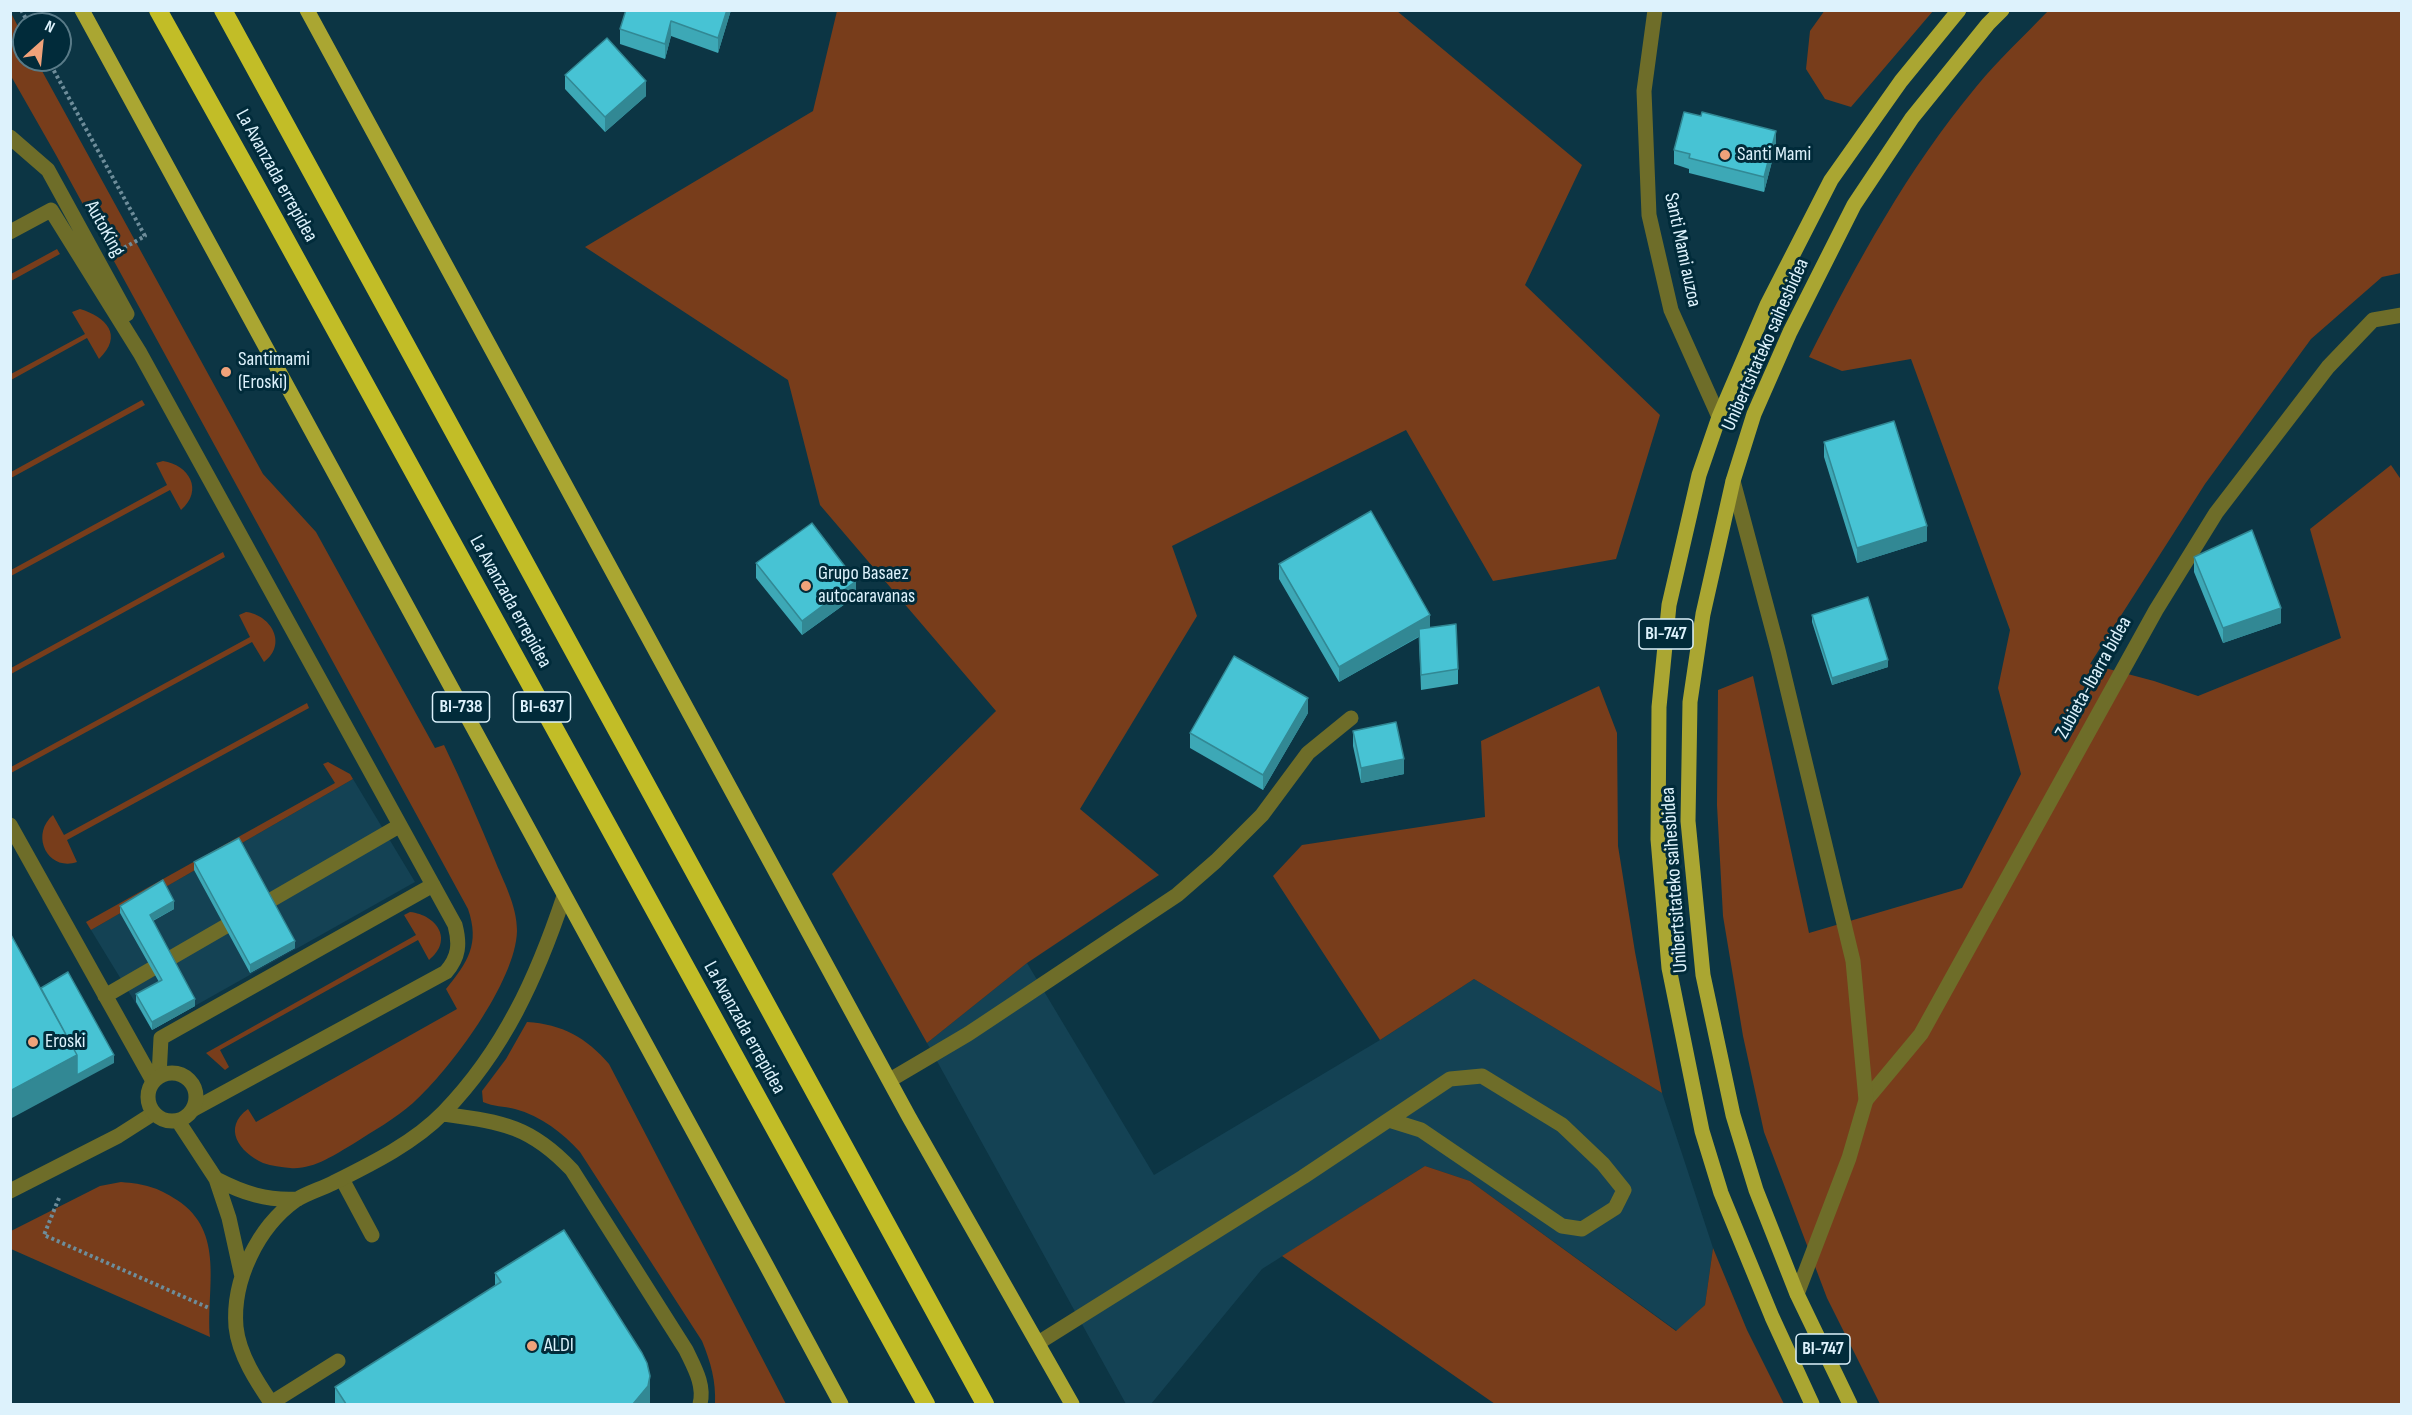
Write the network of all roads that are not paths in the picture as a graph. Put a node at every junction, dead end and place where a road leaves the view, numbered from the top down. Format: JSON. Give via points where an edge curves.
{"nodes":[{"id":1,"x":82,"y":10,"type":"edge"},
{"id":2,"x":158,"y":10,"type":"edge"},
{"id":3,"x":223,"y":10,"type":"edge"},
{"id":4,"x":307,"y":10,"type":"edge"},
{"id":5,"x":1655,"y":10,"type":"edge"},
{"id":6,"x":1959,"y":10,"type":"edge"},
{"id":7,"x":2002,"y":10,"type":"edge"},
{"id":8,"x":10,"y":137,"type":"edge"},
{"id":9,"x":10,"y":232,"type":"edge"},
{"id":10,"x":2402,"y":315,"type":"edge"},
{"id":11,"x":140,"y":353,"type":"junction"},
{"id":12,"x":1719,"y":417,"type":"junction"},
{"id":13,"x":1733,"y":481,"type":"junction"},
{"id":14,"x":1351,"y":718,"type":"dead end"},
{"id":15,"x":10,"y":825,"type":"edge"},
{"id":16,"x":399,"y":826,"type":"junction"},
{"id":17,"x":433,"y":885,"type":"junction"},
{"id":18,"x":564,"y":896,"type":"junction"},
{"id":19,"x":105,"y":996,"type":"junction"},
{"id":20,"x":156,"y":1079,"type":"junction"},
{"id":21,"x":890,"y":1080,"type":"junction"},
{"id":22,"x":1866,"y":1101,"type":"junction"},
{"id":23,"x":194,"y":1109,"type":"junction"},
{"id":24,"x":154,"y":1113,"type":"junction"},
{"id":25,"x":443,"y":1114,"type":"junction"},
{"id":26,"x":1389,"y":1120,"type":"junction"},
{"id":27,"x":178,"y":1121,"type":"junction"},
{"id":28,"x":216,"y":1179,"type":"junction"},
{"id":29,"x":342,"y":1179,"type":"junction"},
{"id":30,"x":10,"y":1191,"type":"edge"},
{"id":31,"x":298,"y":1199,"type":"junction"},
{"id":32,"x":372,"y":1235,"type":"dead end"},
{"id":33,"x":243,"y":1280,"type":"junction"},
{"id":34,"x":1797,"y":1294,"type":"junction"},
{"id":35,"x":1038,"y":1343,"type":"junction"},
{"id":36,"x":338,"y":1361,"type":"dead end"},
{"id":37,"x":1070,"y":1401,"type":"edge"},
{"id":38,"x":698,"y":1402,"type":"edge"},
{"id":39,"x":271,"y":1404,"type":"edge"},
{"id":40,"x":841,"y":1404,"type":"edge"},
{"id":41,"x":926,"y":1404,"type":"edge"},
{"id":42,"x":985,"y":1404,"type":"edge"},
{"id":43,"x":1812,"y":1404,"type":"edge"},
{"id":44,"x":1850,"y":1404,"type":"edge"}],
"edges":[{"from":1,"to":18,"type":"main road","number":"BI-738"},
{"from":2,"to":41,"type":"highway","name":"La Avanzada errepidea","number":"BI-637"},
{"from":3,"to":42,"type":"highway","name":"La Avanzada errepidea","number":"BI-637"},
{"from":4,"to":21,"type":"main road"},
{"from":5,"to":12,"type":"street","name":"Santi Mami auzoa","via":[[1644,90],[1649,215],[1671,310]]},
{"from":6,"to":12,"type":"main road","name":"Unibertsitateko saihesbidea","number":"BI-747","via":[[1901,81],[1831,180],[1767,305]]},
{"from":7,"to":13,"type":"main road","name":"Unibertsitateko saihesbidea","number":"BI-747","via":[[1912,118],[1854,205],[1754,414]]},
{"from":8,"to":11,"type":"street","name":"AutoKing","via":[[48,170],[141,339]]},
{"from":9,"to":11,"type":"street","via":[[51,210]]},
{"from":10,"to":22,"type":"street","name":"Zubieta-Ibarra bidea","via":[[2373,320],[2328,367],[2216,513],[2156,610],[1921,1034]]},
{"from":11,"to":16,"type":"street"},
{"from":12,"to":43,"type":"main road","name":"Unibertsitateko saihesbidea","number":"BI-747","via":[[1700,475],[1669,605],[1659,707],[1658,839],[1669,968],[1702,1131],[1721,1193]]},
{"from":13,"to":22,"type":"street","via":[[1853,961]]},
{"from":13,"to":34,"type":"main road","name":"Unibertsitateko saihesbidea","number":"BI-747","via":[[1703,614],[1690,702],[1688,821],[1703,975],[1732,1115],[1756,1190]]},
{"from":14,"to":21,"type":"street","via":[[1308,753],[1262,815],[1177,895],[968,1034]]},
{"from":15,"to":19,"type":"street"},
{"from":16,"to":17,"type":"street"},
{"from":16,"to":19,"type":"street"},
{"from":17,"to":20,"type":"street","via":[[161,1038]]},
{"from":17,"to":23,"type":"street","via":[[459,940],[458,954],[446,972]]},
{"from":18,"to":25,"type":"street","via":[[526,996],[474,1078]]},
{"from":18,"to":40,"type":"main road","number":"BI-738"},
{"from":19,"to":20,"type":"street"},
{"from":20,"to":23,"type":"street","via":[[176,1073],[189,1080],[196,1093]]},
{"from":20,"to":24,"type":"street","via":[[149,1088],[148,1101]]},
{"from":21,"to":35,"type":"main road"},
{"from":22,"to":34,"type":"street","via":[[1849,1158]]},
{"from":23,"to":27,"type":"street"},
{"from":24,"to":27,"type":"street","via":[[165,1120]]},
{"from":24,"to":30,"type":"street","via":[[118,1136]]},
{"from":25,"to":29,"type":"street","via":[[371,1164]]},
{"from":25,"to":38,"type":"street","via":[[504,1123],[553,1150],[572,1170],[686,1350],[699,1376]]},
{"from":26,"to":26,"type":"street","via":[[1450,1079],[1482,1076],[1562,1125],[1624,1190],[1615,1208],[1582,1228],[1562,1226],[1421,1130]]},
{"from":26,"to":35,"type":"street"},
{"from":27,"to":28,"type":"street"},
{"from":28,"to":31,"type":"street","via":[[258,1197]]},
{"from":28,"to":33,"type":"street","via":[[230,1218]]},
{"from":29,"to":31,"type":"street"},
{"from":29,"to":32,"type":"street"},
{"from":31,"to":33,"type":"street","via":[[267,1227],[249,1259]]},
{"from":33,"to":39,"type":"street","via":[[236,1327],[253,1375]]},
{"from":34,"to":44,"type":"main road","name":"Unibertsitateko saihesbidea","number":"BI-747"},
{"from":35,"to":37,"type":"main road"},
{"from":36,"to":39,"type":"street"}]}
